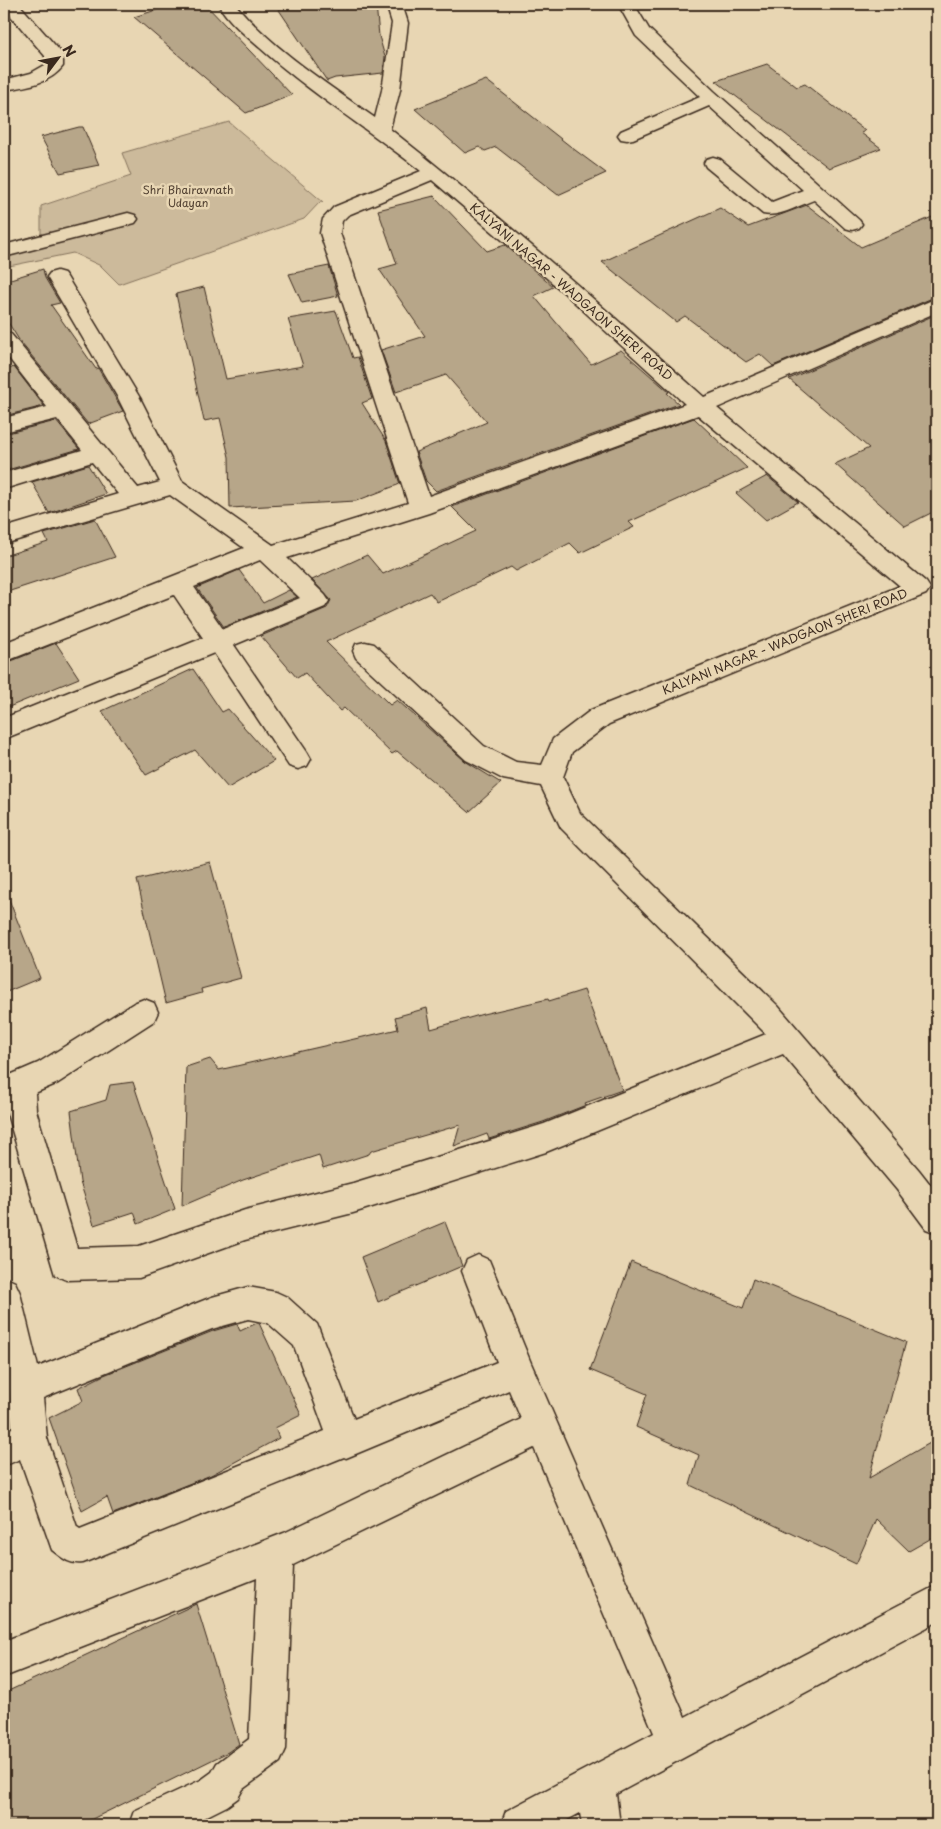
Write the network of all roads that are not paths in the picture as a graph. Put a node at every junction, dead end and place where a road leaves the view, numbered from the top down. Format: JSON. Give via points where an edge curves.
{"nodes":[{"id":1,"x":10,"y":4,"type":"edge"},
{"id":2,"x":226,"y":4,"type":"edge"},
{"id":3,"x":394,"y":4,"type":"edge"},
{"id":4,"x":626,"y":4,"type":"edge"},
{"id":5,"x":4,"y":85,"type":"edge"},
{"id":6,"x":712,"y":98,"type":"junction"},
{"id":7,"x":381,"y":130,"type":"junction"},
{"id":8,"x":627,"y":135,"type":"dead end"},
{"id":9,"x":713,"y":163,"type":"dead end"},
{"id":10,"x":434,"y":172,"type":"junction"},
{"id":11,"x":816,"y":192,"type":"junction"},
{"id":12,"x":128,"y":219,"type":"dead end"},
{"id":13,"x":852,"y":224,"type":"dead end"},
{"id":14,"x":4,"y":251,"type":"edge"},
{"id":15,"x":57,"y":277,"type":"dead end"},
{"id":16,"x":937,"y":304,"type":"edge"},
{"id":17,"x":4,"y":339,"type":"edge"},
{"id":18,"x":14,"y":366,"type":"edge"},
{"id":19,"x":701,"y":406,"type":"junction"},
{"id":20,"x":62,"y":410,"type":"junction"},
{"id":21,"x":4,"y":425,"type":"edge"},
{"id":22,"x":97,"y":453,"type":"junction"},
{"id":23,"x":4,"y":481,"type":"edge"},
{"id":24,"x":173,"y":486,"type":"junction"},
{"id":25,"x":133,"y":497,"type":"junction"},
{"id":26,"x":421,"y":507,"type":"junction"},
{"id":27,"x":4,"y":536,"type":"edge"},
{"id":28,"x":266,"y":553,"type":"junction"},
{"id":29,"x":179,"y":583,"type":"junction"},
{"id":30,"x":928,"y":583,"type":"edge"},
{"id":31,"x":218,"y":642,"type":"junction"},
{"id":32,"x":365,"y":651,"type":"dead end"},
{"id":33,"x":4,"y":653,"type":"edge"},
{"id":34,"x":4,"y":729,"type":"edge"},
{"id":35,"x":298,"y":759,"type":"dead end"},
{"id":36,"x":550,"y":777,"type":"junction"},
{"id":37,"x":144,"y":1012,"type":"dead end"},
{"id":38,"x":788,"y":1039,"type":"junction"},
{"id":39,"x":937,"y":1218,"type":"edge"},
{"id":40,"x":478,"y":1271,"type":"dead end"},
{"id":41,"x":4,"y":1293,"type":"edge"},
{"id":42,"x":517,"y":1370,"type":"junction"},
{"id":43,"x":26,"y":1388,"type":"junction"},
{"id":44,"x":542,"y":1427,"type":"junction"},
{"id":45,"x":346,"y":1441,"type":"junction"},
{"id":46,"x":17,"y":1443,"type":"edge"},
{"id":47,"x":276,"y":1553,"type":"junction"},
{"id":48,"x":937,"y":1604,"type":"edge"},
{"id":49,"x":4,"y":1659,"type":"edge"},
{"id":50,"x":677,"y":1743,"type":"junction"},
{"id":51,"x":596,"y":1786,"type":"junction"},
{"id":52,"x":148,"y":1825,"type":"edge"},
{"id":53,"x":520,"y":1825,"type":"edge"},
{"id":54,"x":601,"y":1825,"type":"edge"}],
"edges":[{"from":1,"to":5,"type":"street","via":[[54,55],[54,66],[47,74],[35,79]]},
{"from":2,"to":7,"type":"street","name":"KALYANI NAGAR - WADGAON SHERI ROAD","via":[[243,24],[294,68]]},
{"from":3,"to":7,"type":"street","via":[[400,23],[391,90]]},
{"from":4,"to":6,"type":"street","via":[[642,32]]},
{"from":6,"to":8,"type":"street"},
{"from":6,"to":11,"type":"street"},
{"from":7,"to":10,"type":"street","name":"KALYANI NAGAR - WADGAON SHERI ROAD"},
{"from":9,"to":11,"type":"street","via":[[770,210]]},
{"from":10,"to":19,"type":"street","name":"KALYANI NAGAR - WADGAON SHERI ROAD"},
{"from":10,"to":26,"type":"street","via":[[341,211],[333,219],[330,233]]},
{"from":11,"to":13,"type":"street"},
{"from":12,"to":14,"type":"street"},
{"from":15,"to":24,"type":"street","via":[[130,398]]},
{"from":16,"to":19,"type":"street"},
{"from":17,"to":18,"type":"street"},
{"from":18,"to":20,"type":"street"},
{"from":19,"to":26,"type":"street"},
{"from":19,"to":30,"type":"street","name":"KALYANI NAGAR - WADGAON SHERI ROAD"},
{"from":20,"to":21,"type":"street"},
{"from":20,"to":22,"type":"street"},
{"from":22,"to":23,"type":"street"},
{"from":22,"to":25,"type":"street"},
{"from":24,"to":25,"type":"street"},
{"from":24,"to":28,"type":"street"},
{"from":25,"to":27,"type":"street"},
{"from":26,"to":28,"type":"street"},
{"from":28,"to":29,"type":"street"},
{"from":28,"to":31,"type":"street","via":[[317,601]]},
{"from":29,"to":31,"type":"street"},
{"from":29,"to":33,"type":"street"},
{"from":30,"to":36,"type":"street","name":"KALYANI NAGAR - WADGAON SHERI ROAD","via":[[600,717],[562,746]]},
{"from":31,"to":34,"type":"street"},
{"from":31,"to":35,"type":"street"},
{"from":32,"to":36,"type":"street","via":[[475,753],[512,772]]},
{"from":36,"to":38,"type":"street","via":[[570,820]]},
{"from":37,"to":38,"type":"street","via":[[48,1074],[20,1085],[21,1110],[66,1264],[139,1262],[245,1225],[352,1198],[546,1138]]},
{"from":38,"to":39,"type":"street"},
{"from":40,"to":42,"type":"street"},
{"from":41,"to":43,"type":"street"},
{"from":42,"to":44,"type":"street"},
{"from":42,"to":45,"type":"street"},
{"from":43,"to":45,"type":"street","via":[[248,1302],[276,1308],[306,1335]]},
{"from":43,"to":46,"type":"street"},
{"from":44,"to":47,"type":"street"},
{"from":44,"to":50,"type":"street"},
{"from":45,"to":46,"type":"street","via":[[83,1546],[75,1546],[64,1538]]},
{"from":47,"to":49,"type":"street"},
{"from":47,"to":52,"type":"street","via":[[267,1749],[230,1776],[225,1786]]},
{"from":48,"to":50,"type":"street"},
{"from":50,"to":51,"type":"street"},
{"from":51,"to":53,"type":"street"},
{"from":51,"to":54,"type":"street"}]}
